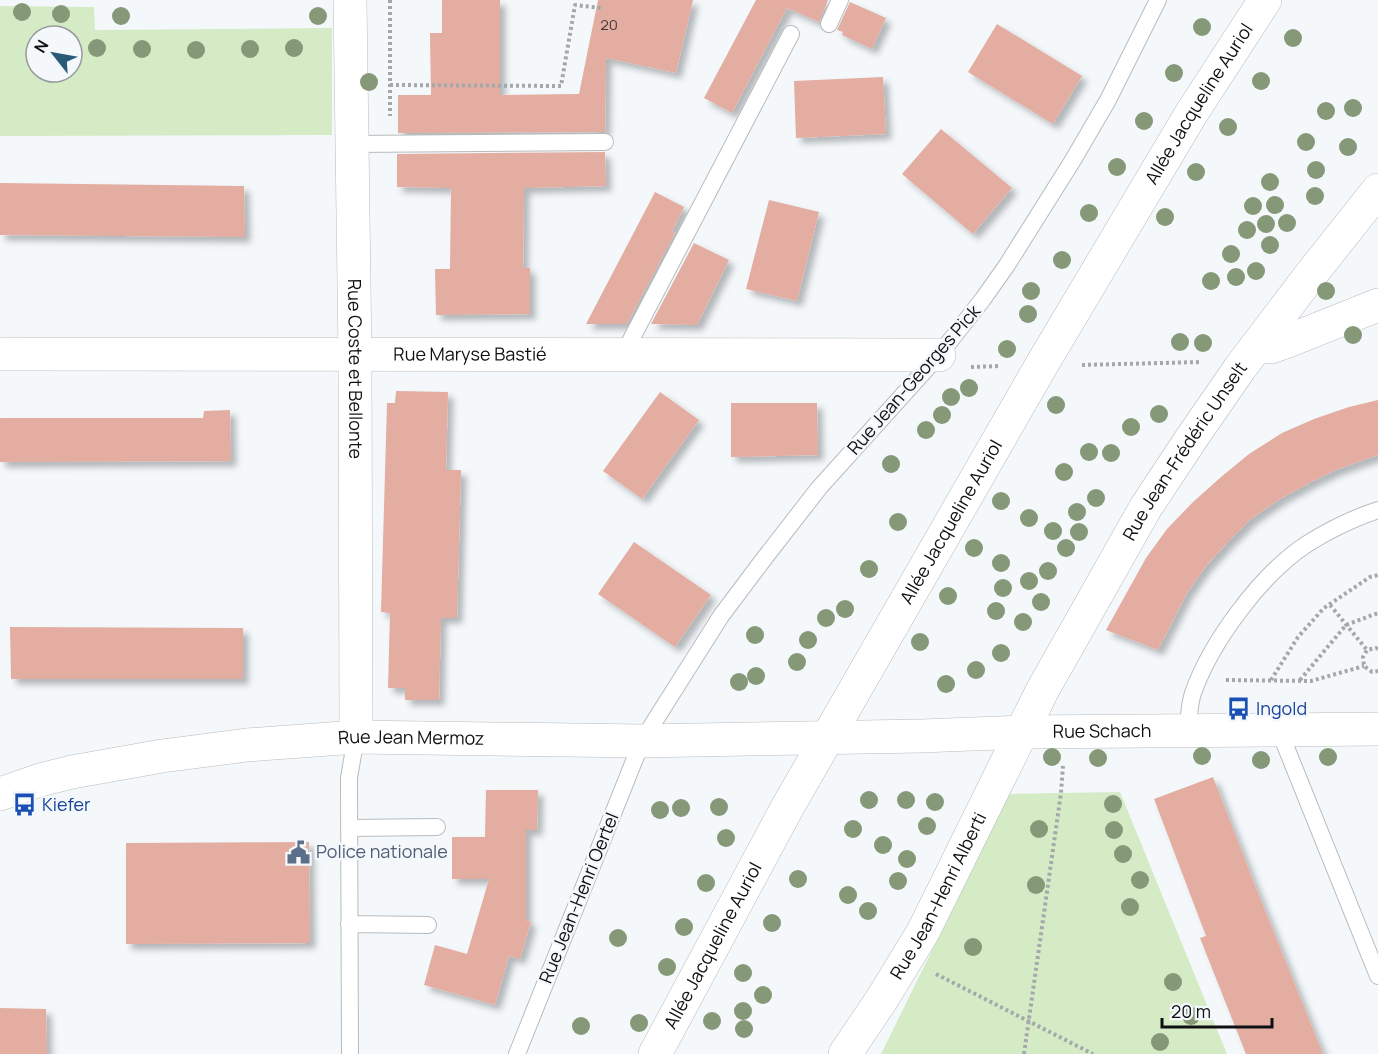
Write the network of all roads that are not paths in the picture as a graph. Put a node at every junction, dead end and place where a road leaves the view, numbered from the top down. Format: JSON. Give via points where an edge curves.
{"nodes":[{"id":1,"x":350,"y":0,"type":"edge"},
{"id":2,"x":840,"y":0,"type":"edge"},
{"id":3,"x":1158,"y":0,"type":"edge"},
{"id":4,"x":1265,"y":0,"type":"edge"},
{"id":5,"x":829,"y":24,"type":"dead end"},
{"id":6,"x":791,"y":34,"type":"dead end"},
{"id":7,"x":605,"y":142,"type":"dead end"},
{"id":8,"x":352,"y":144,"type":"junction"},
{"id":9,"x":1378,"y":190,"type":"edge"},
{"id":10,"x":1378,"y":305,"type":"edge"},
{"id":11,"x":0,"y":354,"type":"edge"},
{"id":12,"x":356,"y":355,"type":"junction"},
{"id":13,"x":623,"y":355,"type":"junction"},
{"id":14,"x":939,"y":355,"type":"junction"},
{"id":15,"x":1248,"y":357,"type":"junction"},
{"id":16,"x":1378,"y":510,"type":"edge"},
{"id":17,"x":1378,"y":729,"type":"edge"},
{"id":18,"x":1188,"y":730,"type":"junction"},
{"id":19,"x":1279,"y":730,"type":"junction"},
{"id":20,"x":1023,"y":732,"type":"junction"},
{"id":21,"x":356,"y":737,"type":"junction"},
{"id":22,"x":827,"y":738,"type":"junction"},
{"id":23,"x":642,"y":741,"type":"junction"},
{"id":24,"x":0,"y":794,"type":"edge"},
{"id":25,"x":349,"y":828,"type":"junction"},
{"id":26,"x":437,"y":828,"type":"dead end"},
{"id":27,"x":349,"y":924,"type":"junction"},
{"id":28,"x":428,"y":925,"type":"dead end"},
{"id":29,"x":1378,"y":976,"type":"edge"},
{"id":30,"x":350,"y":1054,"type":"edge"},
{"id":31,"x":517,"y":1054,"type":"edge"},
{"id":32,"x":655,"y":1054,"type":"edge"},
{"id":33,"x":845,"y":1054,"type":"edge"}],
"edges":[{"from":1,"to":8,"type":"street","name":"Rue Coste et Bellonte"},
{"from":2,"to":5,"type":"lane"},
{"from":3,"to":14,"type":"lane","name":"Rue Jean-Georges Pick","via":[[1073,160],[983,299]]},
{"from":4,"to":22,"type":"street","name":"Allée Jacqueline Auriol","via":[[1191,114],[1041,366]]},
{"from":6,"to":13,"type":"lane"},
{"from":7,"to":8,"type":"lane"},
{"from":8,"to":12,"type":"street","name":"Rue Coste et Bellonte"},
{"from":9,"to":15,"type":"street","name":"Rue Jean-Frédéric Unselt"},
{"from":10,"to":15,"type":"street"},
{"from":11,"to":12,"type":"street","name":"Rue Maryse Bastié"},
{"from":12,"to":13,"type":"street","name":"Rue Maryse Bastié"},
{"from":12,"to":21,"type":"street","name":"Rue Coste et Bellonte"},
{"from":13,"to":14,"type":"street","name":"Rue Maryse Bastié"},
{"from":14,"to":23,"type":"lane","name":"Rue Jean-Georges Pick","via":[[819,488],[763,560],[721,616]]},
{"from":15,"to":20,"type":"street","name":"Rue Jean-Frédéric Unselt","via":[[1146,507]]},
{"from":16,"to":18,"type":"lane","via":[[1306,545],[1276,569],[1247,602],[1217,644],[1199,680]]},
{"from":17,"to":19,"type":"street","name":"Rue Schach"},
{"from":18,"to":19,"type":"street","name":"Rue Schach"},
{"from":18,"to":20,"type":"street","name":"Rue Schach"},
{"from":19,"to":29,"type":"lane"},
{"from":20,"to":22,"type":"street","name":"Rue Schach"},
{"from":20,"to":33,"type":"street","name":"Rue Jean-Henri Alberti","via":[[923,932]]},
{"from":21,"to":23,"type":"street","name":"Rue Jean Mermoz"},
{"from":21,"to":24,"type":"street","name":"Rue Jean Mermoz","via":[[162,756],[72,772]]},
{"from":21,"to":25,"type":"lane","via":[[348,778]]},
{"from":22,"to":23,"type":"street","name":"Rue Jean Mermoz"},
{"from":22,"to":32,"type":"street","name":"Allée Jacqueline Auriol"},
{"from":23,"to":31,"type":"lane","name":"Rue Jean-Henri Oertel"},
{"from":25,"to":26,"type":"lane"},
{"from":25,"to":27,"type":"lane"},
{"from":27,"to":28,"type":"lane"},
{"from":27,"to":30,"type":"lane"}]}
